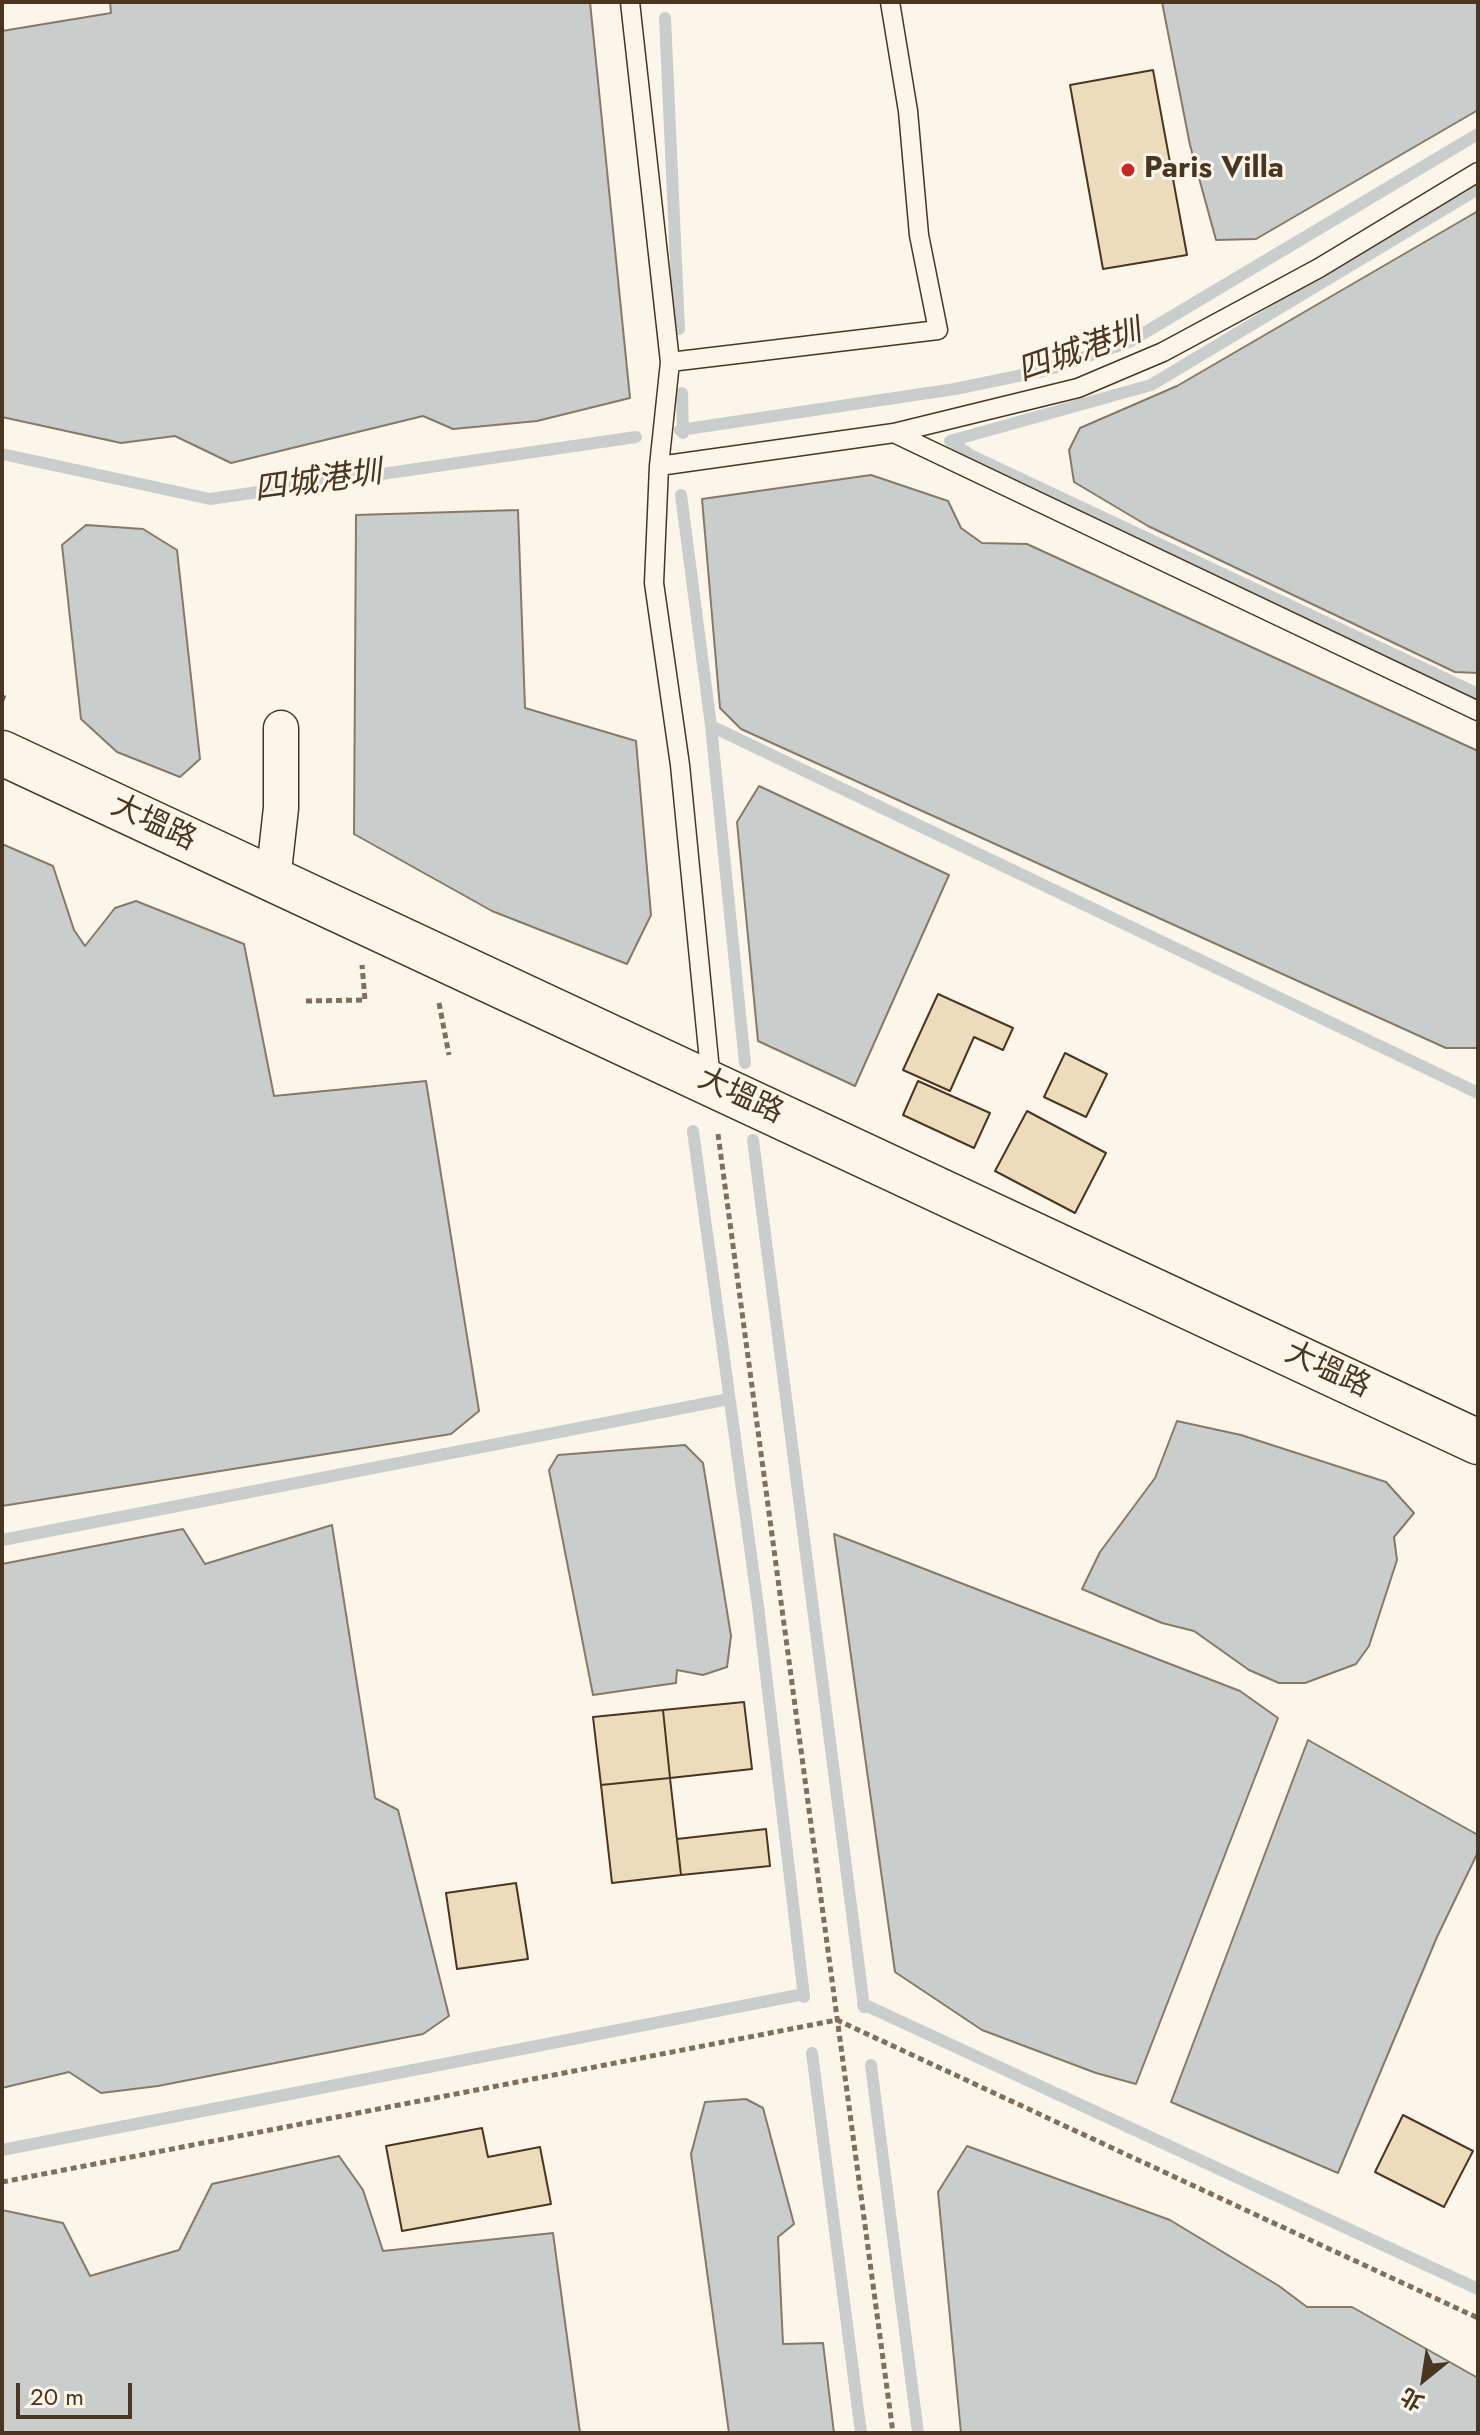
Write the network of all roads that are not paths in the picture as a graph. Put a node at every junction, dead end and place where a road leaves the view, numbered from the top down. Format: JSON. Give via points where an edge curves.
{"nodes":[{"id":1,"x":630,"y":2,"type":"edge"},
{"id":2,"x":890,"y":2,"type":"edge"},
{"id":3,"x":1478,"y":172,"type":"edge"},
{"id":4,"x":670,"y":362,"type":"junction"},
{"id":5,"x":894,"y":433,"type":"junction"},
{"id":6,"x":659,"y":466,"type":"junction"},
{"id":7,"x":1478,"y":711,"type":"edge"},
{"id":8,"x":281,"y":728,"type":"dead end"},
{"id":9,"x":2,"y":753,"type":"edge"},
{"id":10,"x":273,"y":880,"type":"junction"},
{"id":11,"x":711,"y":1084,"type":"junction"},
{"id":12,"x":1478,"y":1442,"type":"edge"}],
"edges":[{"from":1,"to":4,"type":"lane"},
{"from":2,"to":4,"type":"lane","via":[[908,111],[919,235],[938,330]]},
{"from":3,"to":5,"type":"lane","via":[[1319,268],[1163,352],[1078,388]]},
{"from":4,"to":6,"type":"lane"},
{"from":5,"to":6,"type":"lane"},
{"from":5,"to":7,"type":"lane"},
{"from":6,"to":11,"type":"lane","via":[[654,583],[680,765]]},
{"from":8,"to":10,"type":"street","via":[[281,808]]},
{"from":9,"to":10,"type":"street","name":"大塭路"},
{"from":10,"to":11,"type":"street","name":"大塭路"},
{"from":11,"to":12,"type":"street","name":"大塭路"}]}
